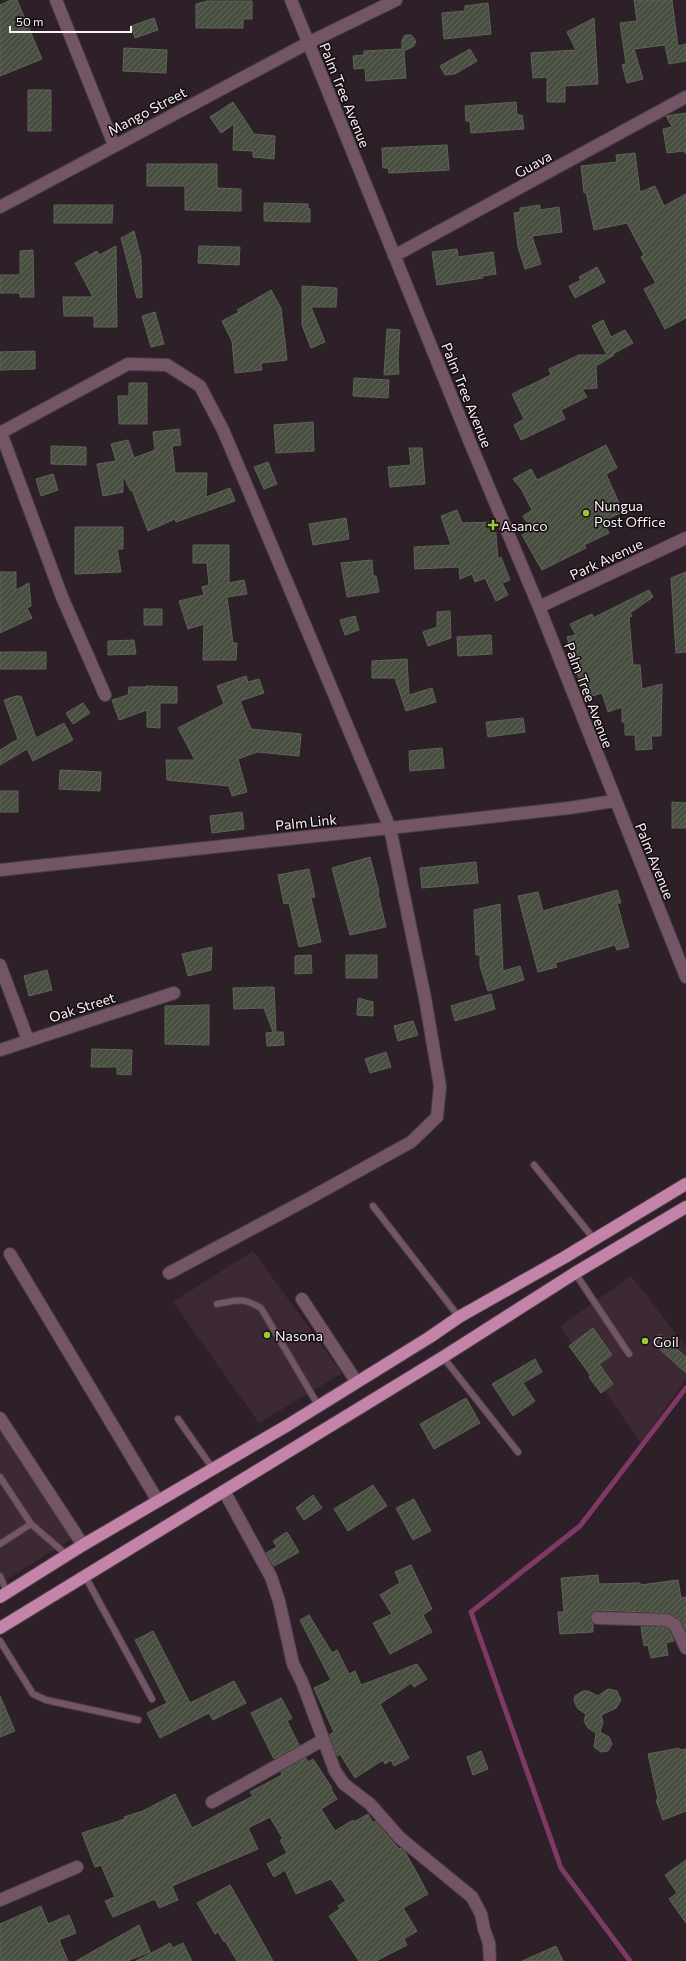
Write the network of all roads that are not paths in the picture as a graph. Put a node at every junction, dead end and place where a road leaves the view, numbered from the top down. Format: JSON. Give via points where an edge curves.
{"nodes":[{"id":1,"x":56,"y":0,"type":"edge"},
{"id":2,"x":291,"y":0,"type":"edge"},
{"id":3,"x":396,"y":0,"type":"edge"},
{"id":4,"x":308,"y":44,"type":"junction"},
{"id":5,"x":686,"y":98,"type":"edge"},
{"id":6,"x":114,"y":145,"type":"junction"},
{"id":7,"x":0,"y":207,"type":"edge"},
{"id":8,"x":394,"y":256,"type":"junction"},
{"id":9,"x":0,"y":433,"type":"edge"},
{"id":10,"x":686,"y":538,"type":"edge"},
{"id":11,"x":539,"y":607,"type":"junction"},
{"id":12,"x":105,"y":695,"type":"dead end"},
{"id":13,"x":614,"y":801,"type":"junction"},
{"id":14,"x":390,"y":828,"type":"junction"},
{"id":15,"x":0,"y":870,"type":"edge"},
{"id":16,"x":0,"y":965,"type":"edge"},
{"id":17,"x":686,"y":977,"type":"edge"},
{"id":18,"x":174,"y":993,"type":"dead end"},
{"id":19,"x":28,"y":1040,"type":"junction"},
{"id":20,"x":0,"y":1050,"type":"edge"},
{"id":21,"x":534,"y":1165,"type":"dead end"},
{"id":22,"x":686,"y":1184,"type":"edge"},
{"id":23,"x":373,"y":1206,"type":"dead end"},
{"id":24,"x":686,"y":1207,"type":"edge"},
{"id":25,"x":594,"y":1239,"type":"junction"},
{"id":26,"x":10,"y":1254,"type":"dead end"},
{"id":27,"x":169,"y":1273,"type":"dead end"},
{"id":28,"x":575,"y":1273,"type":"junction"},
{"id":29,"x":302,"y":1300,"type":"dead end"},
{"id":30,"x":217,"y":1304,"type":"dead end"},
{"id":31,"x":459,"y":1317,"type":"junction"},
{"id":32,"x":629,"y":1354,"type":"dead end"},
{"id":33,"x":443,"y":1357,"type":"junction"},
{"id":34,"x":356,"y":1381,"type":"junction"},
{"id":35,"x":318,"y":1406,"type":"junction"},
{"id":36,"x":0,"y":1418,"type":"edge"},
{"id":37,"x":178,"y":1419,"type":"dead end"},
{"id":38,"x":518,"y":1452,"type":"dead end"},
{"id":39,"x":213,"y":1469,"type":"junction"},
{"id":40,"x":0,"y":1477,"type":"edge"},
{"id":41,"x":224,"y":1491,"type":"junction"},
{"id":42,"x":158,"y":1501,"type":"junction"},
{"id":43,"x":31,"y":1524,"type":"junction"},
{"id":44,"x":0,"y":1544,"type":"edge"},
{"id":45,"x":82,"y":1545,"type":"junction"},
{"id":46,"x":67,"y":1555,"type":"junction"},
{"id":47,"x":0,"y":1576,"type":"edge"},
{"id":48,"x":85,"y":1576,"type":"junction"},
{"id":49,"x":4,"y":1594,"type":"edge"},
{"id":50,"x":597,"y":1618,"type":"dead end"},
{"id":51,"x":0,"y":1628,"type":"edge"},
{"id":52,"x":0,"y":1641,"type":"edge"},
{"id":53,"x":686,"y":1648,"type":"edge"},
{"id":54,"x":152,"y":1699,"type":"dead end"},
{"id":55,"x":138,"y":1720,"type":"dead end"},
{"id":56,"x":323,"y":1740,"type":"junction"},
{"id":57,"x":212,"y":1802,"type":"dead end"},
{"id":58,"x":77,"y":1867,"type":"dead end"},
{"id":59,"x":0,"y":1900,"type":"edge"},
{"id":60,"x":490,"y":1961,"type":"edge"}],
"edges":[{"from":1,"to":6,"type":"street"},
{"from":2,"to":4,"type":"street","name":"Palm Tree Avenue"},
{"from":3,"to":4,"type":"street","name":"Mango Street"},
{"from":4,"to":6,"type":"street","name":"Mango Street"},
{"from":4,"to":8,"type":"street","name":"Palm Tree Avenue"},
{"from":5,"to":8,"type":"street","name":"Guava"},
{"from":6,"to":7,"type":"street","name":"Mango Street"},
{"from":8,"to":11,"type":"street","name":"Palm Tree Avenue"},
{"from":9,"to":12,"type":"street","via":[[52,573]]},
{"from":9,"to":14,"type":"street","via":[[128,364],[167,365],[200,386],[243,476]]},
{"from":10,"to":11,"type":"street","name":"Park Avenue"},
{"from":11,"to":13,"type":"street","name":"Palm Tree Avenue"},
{"from":13,"to":14,"type":"street","name":"Palm Link"},
{"from":13,"to":17,"type":"street","name":"Palm Avenue"},
{"from":14,"to":15,"type":"street","name":"Palm Link"},
{"from":14,"to":27,"type":"street","via":[[425,998],[440,1086],[437,1117],[411,1142]]},
{"from":16,"to":19,"type":"street"},
{"from":18,"to":19,"type":"street","name":"Oak Street"},
{"from":19,"to":20,"type":"street","name":"Oak Street"},
{"from":21,"to":25,"type":"lane"},
{"from":22,"to":25,"type":"main road"},
{"from":23,"to":31,"type":"lane"},
{"from":24,"to":28,"type":"main road"},
{"from":25,"to":31,"type":"main road"},
{"from":26,"to":42,"type":"street"},
{"from":28,"to":32,"type":"lane"},
{"from":28,"to":33,"type":"main road"},
{"from":29,"to":34,"type":"street"},
{"from":30,"to":35,"type":"lane","via":[[248,1300],[261,1308]]},
{"from":31,"to":34,"type":"main road"},
{"from":33,"to":38,"type":"lane"},
{"from":33,"to":41,"type":"main road"},
{"from":34,"to":35,"type":"main road"},
{"from":35,"to":39,"type":"main road"},
{"from":36,"to":45,"type":"street"},
{"from":37,"to":39,"type":"lane"},
{"from":39,"to":42,"type":"main road"},
{"from":40,"to":43,"type":"lane"},
{"from":41,"to":48,"type":"main road"},
{"from":41,"to":56,"type":"street","via":[[271,1577],[293,1664]]},
{"from":42,"to":45,"type":"main road"},
{"from":43,"to":44,"type":"lane"},
{"from":43,"to":46,"type":"lane"},
{"from":45,"to":46,"type":"main road"},
{"from":46,"to":49,"type":"main road"},
{"from":47,"to":49,"type":"lane"},
{"from":48,"to":51,"type":"main road"},
{"from":48,"to":54,"type":"lane"},
{"from":50,"to":53,"type":"street","via":[[667,1620],[675,1625]]},
{"from":52,"to":55,"type":"lane","via":[[33,1694],[46,1700]]},
{"from":56,"to":57,"type":"street"},
{"from":56,"to":60,"type":"street","via":[[335,1771],[344,1784],[370,1804],[400,1838],[472,1897],[481,1914],[489,1943]]},
{"from":58,"to":59,"type":"street"}]}
